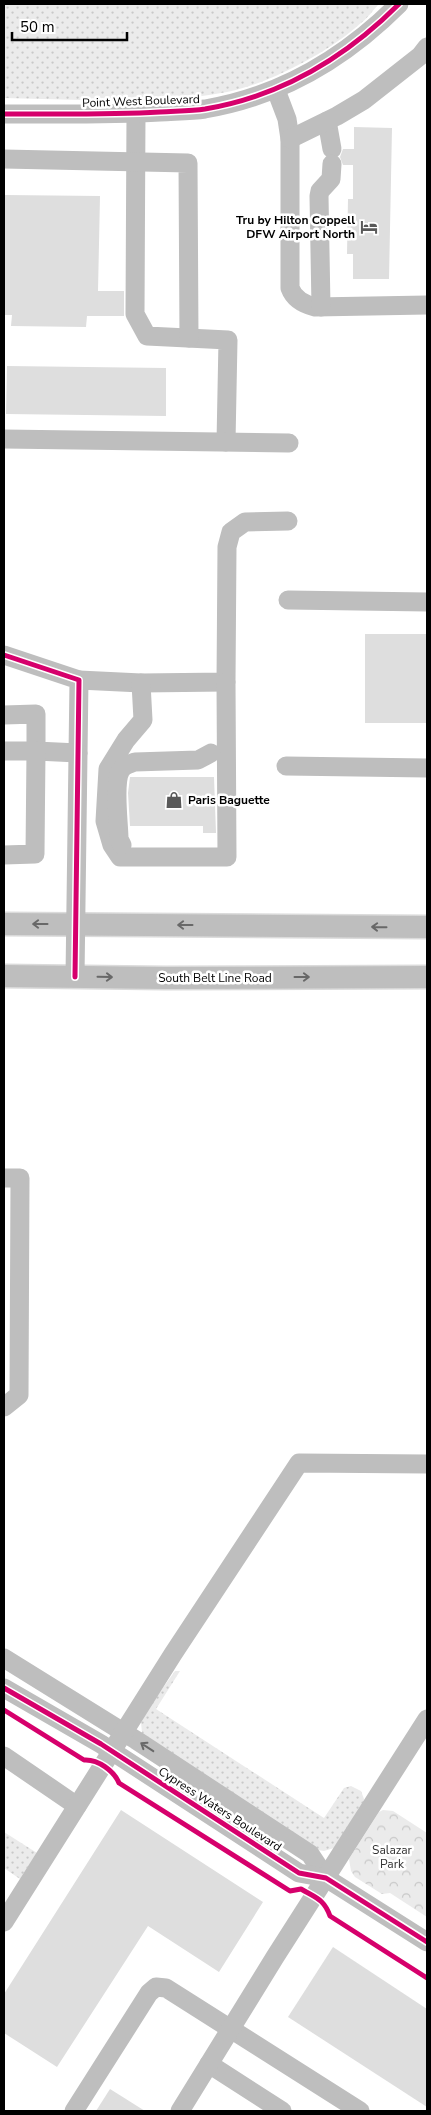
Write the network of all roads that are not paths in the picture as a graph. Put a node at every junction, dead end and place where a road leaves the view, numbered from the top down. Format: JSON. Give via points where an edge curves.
{"nodes":[{"id":1,"x":399,"y":4,"type":"edge"},
{"id":2,"x":425,"y":58,"type":"edge"},
{"id":3,"x":276,"y":90,"type":"junction"},
{"id":4,"x":136,"y":113,"type":"junction"},
{"id":5,"x":4,"y":114,"type":"edge"},
{"id":6,"x":327,"y":121,"type":"junction"},
{"id":7,"x":290,"y":139,"type":"junction"},
{"id":8,"x":4,"y":159,"type":"edge"},
{"id":9,"x":135,"y":161,"type":"junction"},
{"id":10,"x":427,"y":305,"type":"edge"},
{"id":11,"x":321,"y":307,"type":"junction"},
{"id":12,"x":189,"y":338,"type":"junction"},
{"id":13,"x":4,"y":439,"type":"edge"},
{"id":14,"x":226,"y":442,"type":"junction"},
{"id":15,"x":289,"y":443,"type":"dead end"},
{"id":16,"x":288,"y":521,"type":"dead end"},
{"id":17,"x":288,"y":600,"type":"dead end"},
{"id":18,"x":427,"y":602,"type":"edge"},
{"id":19,"x":4,"y":655,"type":"edge"},
{"id":20,"x":79,"y":680,"type":"junction"},
{"id":21,"x":226,"y":682,"type":"junction"},
{"id":22,"x":141,"y":683,"type":"junction"},
{"id":23,"x":4,"y":715,"type":"edge"},
{"id":24,"x":4,"y":751,"type":"edge"},
{"id":25,"x":36,"y":752,"type":"junction"},
{"id":26,"x":78,"y":753,"type":"junction"},
{"id":27,"x":219,"y":753,"type":"junction"},
{"id":28,"x":116,"y":754,"type":"junction"},
{"id":29,"x":286,"y":766,"type":"dead end"},
{"id":30,"x":427,"y":768,"type":"edge"},
{"id":31,"x":4,"y":855,"type":"edge"},
{"id":32,"x":127,"y":857,"type":"junction"},
{"id":33,"x":4,"y":924,"type":"edge"},
{"id":34,"x":75,"y":924,"type":"junction"},
{"id":35,"x":427,"y":927,"type":"edge"},
{"id":36,"x":4,"y":976,"type":"edge"},
{"id":37,"x":75,"y":977,"type":"junction"},
{"id":38,"x":427,"y":977,"type":"edge"},
{"id":39,"x":4,"y":1178,"type":"edge"},
{"id":40,"x":4,"y":1407,"type":"edge"},
{"id":41,"x":427,"y":1464,"type":"edge"},
{"id":42,"x":4,"y":1658,"type":"edge"},
{"id":43,"x":4,"y":1688,"type":"edge"},
{"id":44,"x":427,"y":1719,"type":"edge"},
{"id":45,"x":124,"y":1733,"type":"junction"},
{"id":46,"x":113,"y":1752,"type":"junction"},
{"id":47,"x":4,"y":1756,"type":"edge"},
{"id":48,"x":77,"y":1806,"type":"junction"},
{"id":49,"x":326,"y":1878,"type":"junction"},
{"id":50,"x":4,"y":1922,"type":"edge"},
{"id":51,"x":427,"y":1942,"type":"edge"},
{"id":52,"x":231,"y":2031,"type":"junction"},
{"id":53,"x":209,"y":2064,"type":"junction"},
{"id":54,"x":188,"y":2108,"type":"edge"},
{"id":55,"x":74,"y":2111,"type":"edge"},
{"id":56,"x":282,"y":2111,"type":"edge"},
{"id":57,"x":360,"y":2111,"type":"edge"}],
"edges":[{"from":1,"to":3,"type":"street","name":"Point West Boulevard","via":[[374,29],[310,74]]},
{"from":2,"to":6,"type":"street"},
{"from":3,"to":4,"type":"street","name":"Point West Boulevard","via":[[204,109]]},
{"from":3,"to":7,"type":"street","via":[[287,119]]},
{"from":4,"to":5,"type":"street","name":"Point West Boulevard"},
{"from":4,"to":9,"type":"street"},
{"from":6,"to":7,"type":"street"},
{"from":6,"to":11,"type":"street","via":[[332,156],[331,179],[319,196]]},
{"from":7,"to":11,"type":"street","via":[[290,288],[299,301]]},
{"from":8,"to":9,"type":"street"},
{"from":9,"to":12,"type":"street","via":[[135,314],[147,336]]},
{"from":9,"to":12,"type":"street","via":[[188,163]]},
{"from":10,"to":11,"type":"street"},
{"from":12,"to":14,"type":"street","via":[[228,340]]},
{"from":13,"to":14,"type":"street"},
{"from":14,"to":15,"type":"street"},
{"from":16,"to":21,"type":"street","via":[[245,522],[231,532],[227,547]]},
{"from":17,"to":18,"type":"street"},
{"from":19,"to":20,"type":"street"},
{"from":20,"to":22,"type":"street"},
{"from":20,"to":26,"type":"street"},
{"from":21,"to":22,"type":"street"},
{"from":21,"to":27,"type":"street"},
{"from":22,"to":28,"type":"street","via":[[144,720]]},
{"from":23,"to":25,"type":"street","via":[[36,714]]},
{"from":24,"to":25,"type":"street"},
{"from":25,"to":26,"type":"street"},
{"from":25,"to":31,"type":"street","via":[[35,854]]},
{"from":26,"to":34,"type":"street"},
{"from":27,"to":28,"type":"street"},
{"from":27,"to":32,"type":"street","via":[[198,760],[126,764],[120,771],[118,783],[119,839]]},
{"from":27,"to":32,"type":"street","via":[[227,857]]},
{"from":28,"to":32,"type":"street","via":[[108,769],[105,821],[112,845],[120,857]]},
{"from":29,"to":30,"type":"street"},
{"from":34,"to":33,"type":"main road","one_way":true},
{"from":35,"to":34,"type":"main road","one_way":true},
{"from":34,"to":37,"type":"street"},
{"from":36,"to":37,"type":"main road","name":"South Belt Line Road"},
{"from":37,"to":38,"type":"main road","name":"South Belt Line Road","one_way":true},
{"from":39,"to":40,"type":"street","via":[[20,1178],[20,1208],[19,1395]]},
{"from":41,"to":45,"type":"street","via":[[299,1463]]},
{"from":42,"to":45,"type":"street","name":"Cypress Waters Boulevard"},
{"from":43,"to":46,"type":"street","name":"Cypress Waters Boulevard"},
{"from":44,"to":49,"type":"street"},
{"from":45,"to":46,"type":"street"},
{"from":49,"to":45,"type":"street","name":"Cypress Waters Boulevard","one_way":true,"via":[[310,1854]]},
{"from":46,"to":48,"type":"street"},
{"from":46,"to":49,"type":"street","name":"Cypress Waters Boulevard","via":[[299,1873]]},
{"from":47,"to":48,"type":"street"},
{"from":48,"to":50,"type":"street"},
{"from":49,"to":51,"type":"street","name":"Cypress Waters Boulevard"},
{"from":49,"to":52,"type":"street"},
{"from":52,"to":53,"type":"street"},
{"from":52,"to":55,"type":"street","via":[[166,1988],[156,1987],[149,1993]]},
{"from":52,"to":57,"type":"street"},
{"from":53,"to":54,"type":"street"},
{"from":53,"to":56,"type":"street"}]}
